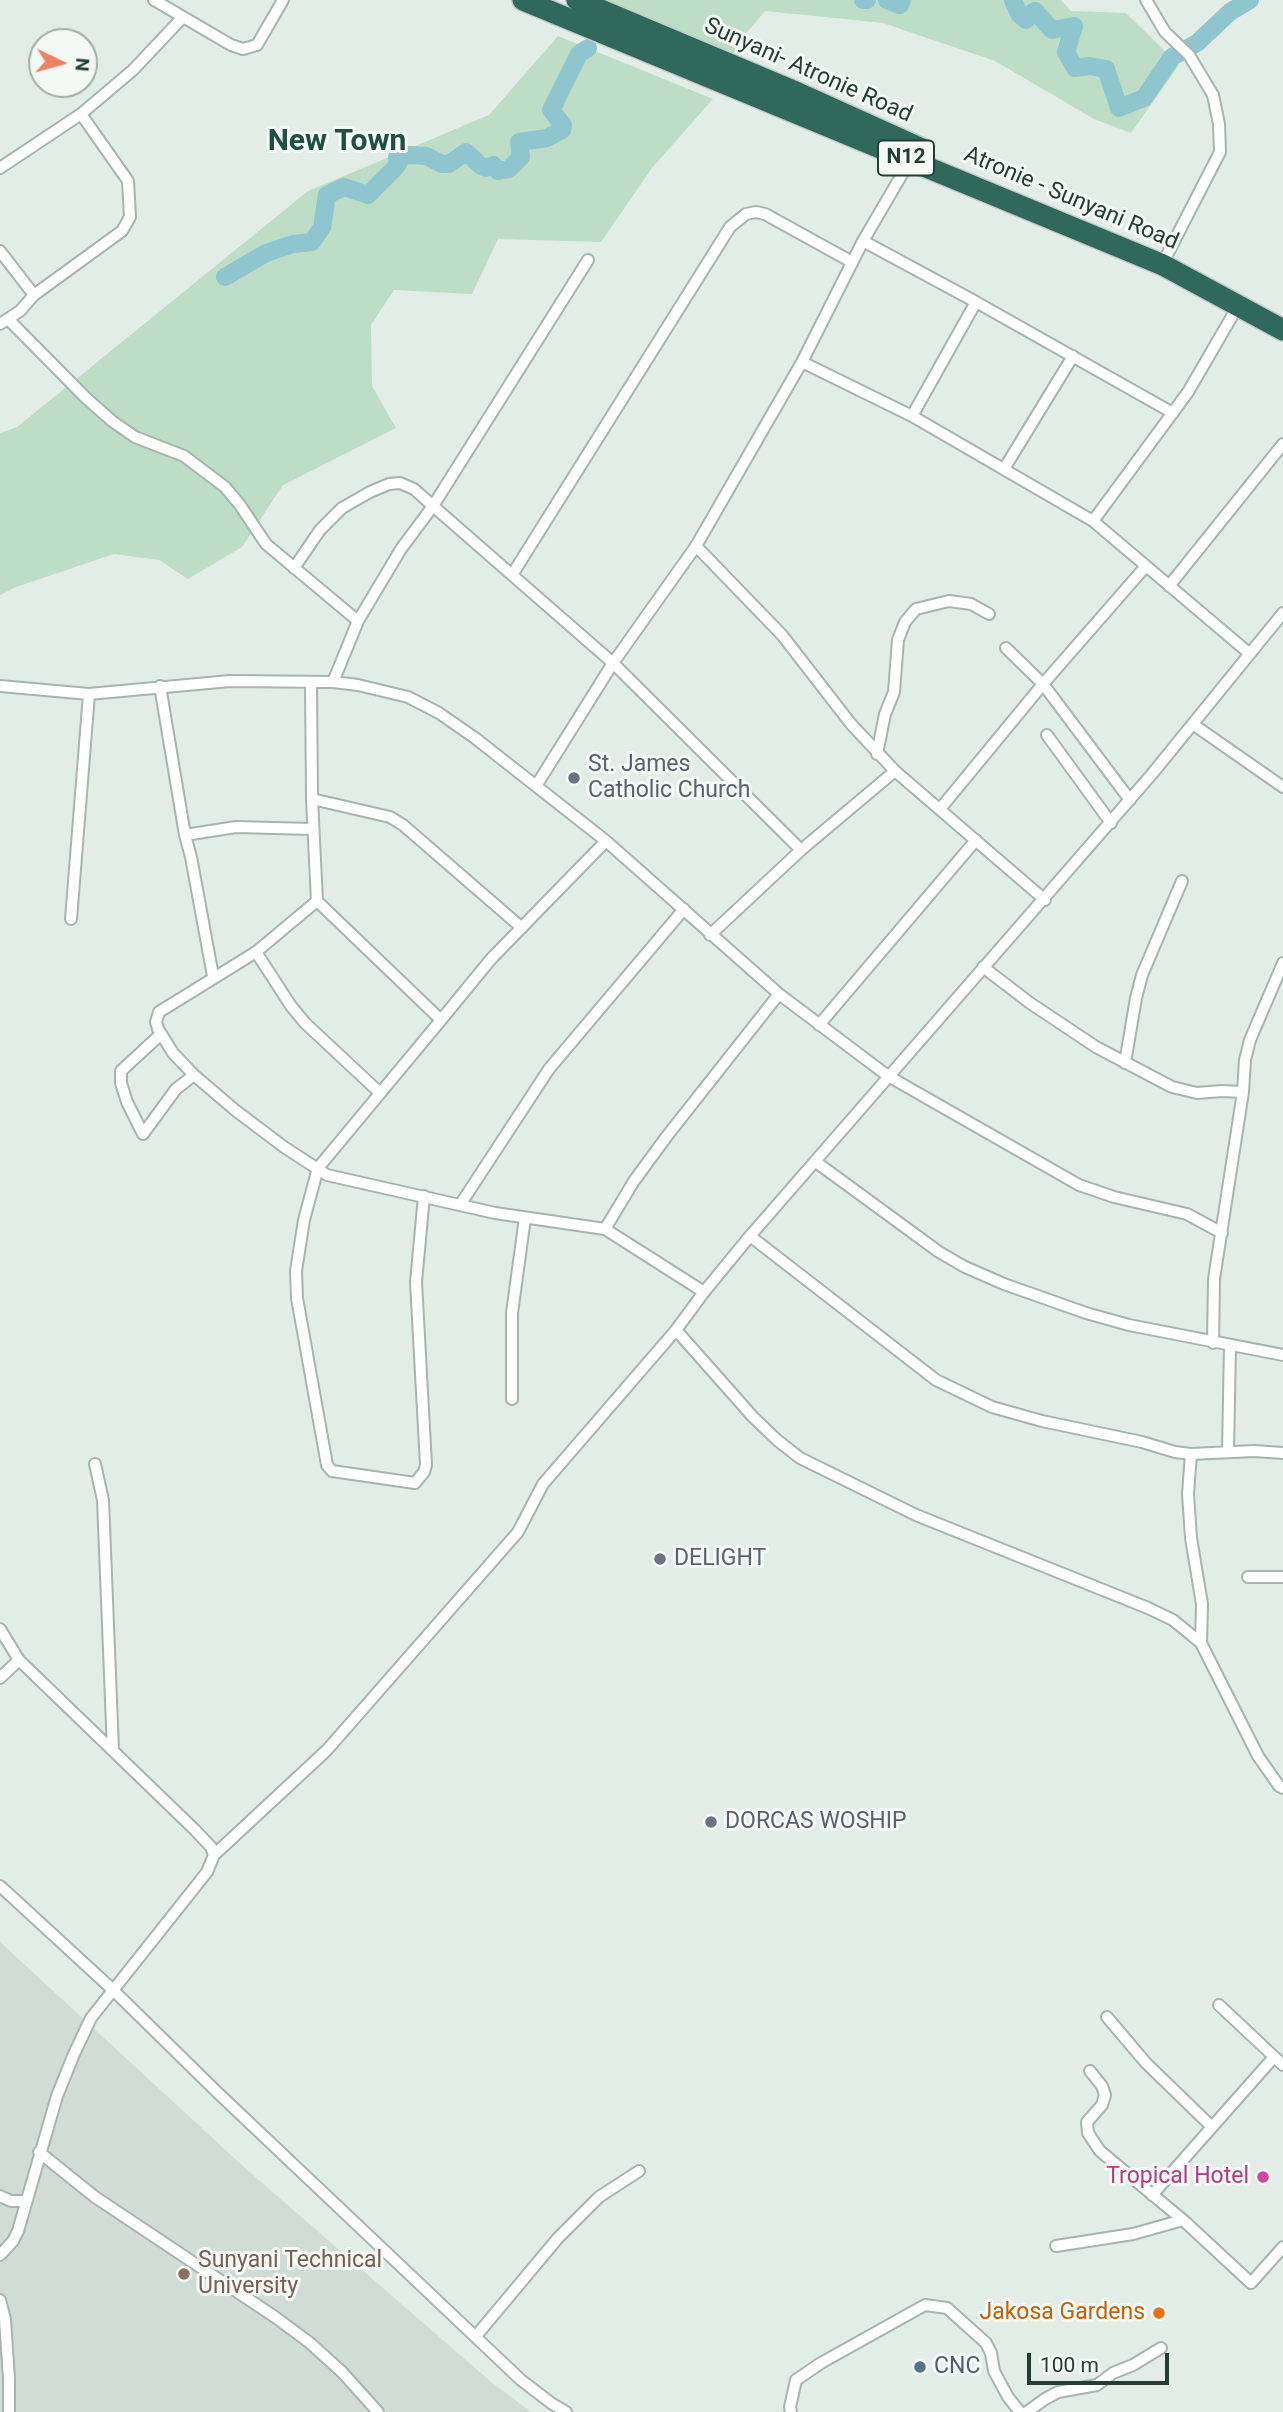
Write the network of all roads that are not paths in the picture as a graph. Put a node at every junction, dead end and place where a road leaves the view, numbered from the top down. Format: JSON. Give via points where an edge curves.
{"nodes":[{"id":1,"x":154,"y":0,"type":"edge"},
{"id":2,"x":283,"y":0,"type":"edge"},
{"id":3,"x":523,"y":0,"type":"edge"},
{"id":4,"x":578,"y":0,"type":"edge"},
{"id":5,"x":1146,"y":0,"type":"edge"},
{"id":6,"x":183,"y":17,"type":"junction"},
{"id":7,"x":81,"y":114,"type":"junction"},
{"id":8,"x":914,"y":153,"type":"junction"},
{"id":9,"x":0,"y":169,"type":"edge"},
{"id":10,"x":863,"y":241,"type":"junction"},
{"id":11,"x":0,"y":251,"type":"edge"},
{"id":12,"x":1167,"y":255,"type":"junction"},
{"id":13,"x":588,"y":260,"type":"dead end"},
{"id":14,"x":852,"y":262,"type":"junction"},
{"id":15,"x":33,"y":295,"type":"junction"},
{"id":16,"x":976,"y":302,"type":"junction"},
{"id":17,"x":1238,"y":306,"type":"junction"},
{"id":18,"x":1283,"y":315,"type":"edge"},
{"id":19,"x":4,"y":322,"type":"edge"},
{"id":20,"x":1283,"y":330,"type":"edge"},
{"id":21,"x":1073,"y":356,"type":"junction"},
{"id":22,"x":802,"y":362,"type":"junction"},
{"id":23,"x":1172,"y":413,"type":"junction"},
{"id":24,"x":912,"y":416,"type":"junction"},
{"id":25,"x":1283,"y":444,"type":"edge"},
{"id":26,"x":1004,"y":470,"type":"junction"},
{"id":27,"x":433,"y":506,"type":"junction"},
{"id":28,"x":1093,"y":521,"type":"junction"},
{"id":29,"x":696,"y":546,"type":"junction"},
{"id":30,"x":1146,"y":566,"type":"junction"},
{"id":31,"x":294,"y":568,"type":"junction"},
{"id":32,"x":512,"y":575,"type":"junction"},
{"id":33,"x":1169,"y":586,"type":"junction"},
{"id":34,"x":1283,"y":613,"type":"edge"},
{"id":35,"x":989,"y":614,"type":"dead end"},
{"id":36,"x":358,"y":621,"type":"junction"},
{"id":37,"x":1278,"y":628,"type":"edge"},
{"id":38,"x":1006,"y":648,"type":"dead end"},
{"id":39,"x":1250,"y":654,"type":"junction"},
{"id":40,"x":613,"y":663,"type":"junction"},
{"id":41,"x":333,"y":682,"type":"junction"},
{"id":42,"x":311,"y":683,"type":"junction"},
{"id":43,"x":1043,"y":684,"type":"junction"},
{"id":44,"x":0,"y":686,"type":"edge"},
{"id":45,"x":160,"y":686,"type":"junction"},
{"id":46,"x":89,"y":694,"type":"junction"},
{"id":47,"x":1194,"y":725,"type":"junction"},
{"id":48,"x":1047,"y":735,"type":"dead end"},
{"id":49,"x":877,"y":754,"type":"junction"},
{"id":50,"x":895,"y":771,"type":"junction"},
{"id":51,"x":536,"y":786,"type":"junction"},
{"id":52,"x":1283,"y":787,"type":"edge"},
{"id":53,"x":312,"y":799,"type":"junction"},
{"id":54,"x":1130,"y":800,"type":"junction"},
{"id":55,"x":940,"y":809,"type":"junction"},
{"id":56,"x":1111,"y":823,"type":"junction"},
{"id":57,"x":312,"y":829,"type":"junction"},
{"id":58,"x":185,"y":835,"type":"junction"},
{"id":59,"x":976,"y":840,"type":"junction"},
{"id":60,"x":606,"y":841,"type":"junction"},
{"id":61,"x":801,"y":850,"type":"junction"},
{"id":62,"x":1182,"y":881,"type":"dead end"},
{"id":63,"x":1045,"y":900,"type":"junction"},
{"id":64,"x":317,"y":901,"type":"junction"},
{"id":65,"x":684,"y":909,"type":"junction"},
{"id":66,"x":71,"y":919,"type":"dead end"},
{"id":67,"x":522,"y":928,"type":"junction"},
{"id":68,"x":710,"y":935,"type":"junction"},
{"id":69,"x":256,"y":951,"type":"junction"},
{"id":70,"x":1283,"y":963,"type":"edge"},
{"id":71,"x":983,"y":967,"type":"junction"},
{"id":72,"x":213,"y":976,"type":"junction"},
{"id":73,"x":779,"y":994,"type":"junction"},
{"id":74,"x":441,"y":1020,"type":"junction"},
{"id":75,"x":819,"y":1025,"type":"junction"},
{"id":76,"x":161,"y":1034,"type":"junction"},
{"id":77,"x":1125,"y":1063,"type":"junction"},
{"id":78,"x":194,"y":1075,"type":"junction"},
{"id":79,"x":888,"y":1076,"type":"junction"},
{"id":80,"x":380,"y":1093,"type":"junction"},
{"id":81,"x":1243,"y":1093,"type":"junction"},
{"id":82,"x":816,"y":1162,"type":"junction"},
{"id":83,"x":318,"y":1168,"type":"junction"},
{"id":84,"x":424,"y":1196,"type":"junction"},
{"id":85,"x":460,"y":1205,"type":"junction"},
{"id":86,"x":525,"y":1218,"type":"junction"},
{"id":87,"x":605,"y":1230,"type":"junction"},
{"id":88,"x":1222,"y":1233,"type":"junction"},
{"id":89,"x":750,"y":1236,"type":"junction"},
{"id":90,"x":704,"y":1292,"type":"junction"},
{"id":91,"x":676,"y":1330,"type":"junction"},
{"id":92,"x":1213,"y":1343,"type":"junction"},
{"id":93,"x":1230,"y":1346,"type":"junction"},
{"id":94,"x":1283,"y":1355,"type":"edge"},
{"id":95,"x":512,"y":1399,"type":"dead end"},
{"id":96,"x":1228,"y":1452,"type":"junction"},
{"id":97,"x":1283,"y":1453,"type":"edge"},
{"id":98,"x":1191,"y":1454,"type":"junction"},
{"id":99,"x":95,"y":1464,"type":"dead end"},
{"id":100,"x":1248,"y":1577,"type":"dead end"},
{"id":101,"x":1283,"y":1577,"type":"edge"},
{"id":102,"x":0,"y":1629,"type":"edge"},
{"id":103,"x":1201,"y":1643,"type":"junction"},
{"id":104,"x":19,"y":1660,"type":"junction"},
{"id":105,"x":0,"y":1678,"type":"edge"},
{"id":106,"x":113,"y":1750,"type":"junction"},
{"id":107,"x":1283,"y":1788,"type":"edge"},
{"id":108,"x":214,"y":1855,"type":"junction"},
{"id":109,"x":0,"y":1886,"type":"edge"},
{"id":110,"x":112,"y":1989,"type":"junction"},
{"id":111,"x":1219,"y":2005,"type":"dead end"},
{"id":112,"x":1107,"y":2017,"type":"dead end"},
{"id":113,"x":1279,"y":2061,"type":"edge"},
{"id":114,"x":1090,"y":2071,"type":"dead end"},
{"id":115,"x":1212,"y":2127,"type":"junction"},
{"id":116,"x":39,"y":2152,"type":"junction"},
{"id":117,"x":639,"y":2171,"type":"dead end"},
{"id":118,"x":1152,"y":2195,"type":"junction"},
{"id":119,"x":0,"y":2196,"type":"edge"},
{"id":120,"x":26,"y":2202,"type":"junction"},
{"id":121,"x":1183,"y":2220,"type":"junction"},
{"id":122,"x":1056,"y":2246,"type":"dead end"},
{"id":123,"x":1283,"y":2247,"type":"edge"},
{"id":124,"x":0,"y":2255,"type":"edge"},
{"id":125,"x":0,"y":2300,"type":"edge"},
{"id":126,"x":476,"y":2336,"type":"junction"},
{"id":127,"x":1161,"y":2348,"type":"dead end"},
{"id":128,"x":9,"y":2412,"type":"edge"},
{"id":129,"x":379,"y":2412,"type":"edge"},
{"id":130,"x":566,"y":2412,"type":"edge"},
{"id":131,"x":791,"y":2412,"type":"edge"},
{"id":132,"x":1020,"y":2412,"type":"edge"},
{"id":133,"x":1027,"y":2412,"type":"edge"}],
"edges":[{"from":1,"to":6,"type":"street"},
{"from":2,"to":6,"type":"street","via":[[257,45],[243,49]]},
{"from":3,"to":8,"type":"highway","name":"Atronie - Sunyani Road","number":"N12"},
{"from":4,"to":8,"type":"highway","name":"Sunyani- Atronie Road","number":"N12","via":[[797,93]]},
{"from":5,"to":12,"type":"street","via":[[1164,32],[1189,55],[1213,95],[1219,124],[1220,152]]},
{"from":6,"to":7,"type":"street","via":[[133,71]]},
{"from":7,"to":9,"type":"street"},
{"from":7,"to":15,"type":"street","via":[[128,181],[130,217],[122,231]]},
{"from":8,"to":10,"type":"street"},
{"from":8,"to":12,"type":"highway","name":"Sunyani- Atronie Road","number":"N12"},
{"from":8,"to":17,"type":"highway","name":"Atronie - Sunyani Road","number":"N12","via":[[1163,265]]},
{"from":10,"to":14,"type":"street"},
{"from":10,"to":16,"type":"street"},
{"from":11,"to":15,"type":"street"},
{"from":12,"to":18,"type":"highway","name":"Sunyani- Atronie Road","number":"N12"},
{"from":13,"to":27,"type":"street"},
{"from":14,"to":22,"type":"street"},
{"from":14,"to":32,"type":"street","via":[[765,214],[747,214],[730,227]]},
{"from":15,"to":19,"type":"street"},
{"from":16,"to":21,"type":"street"},
{"from":16,"to":24,"type":"street"},
{"from":17,"to":20,"type":"highway","name":"Atronie - Sunyani Road","number":"N12"},
{"from":17,"to":23,"type":"street"},
{"from":19,"to":31,"type":"street","via":[[112,421],[135,437],[184,456],[225,486],[266,544]]},
{"from":21,"to":23,"type":"street"},
{"from":21,"to":26,"type":"street"},
{"from":22,"to":24,"type":"street"},
{"from":22,"to":29,"type":"street"},
{"from":23,"to":28,"type":"street"},
{"from":24,"to":26,"type":"street"},
{"from":25,"to":33,"type":"street"},
{"from":26,"to":28,"type":"street"},
{"from":27,"to":31,"type":"street","via":[[400,483],[370,492],[342,508],[320,530]]},
{"from":27,"to":32,"type":"street"},
{"from":27,"to":36,"type":"street"},
{"from":28,"to":30,"type":"street"},
{"from":29,"to":40,"type":"street"},
{"from":29,"to":49,"type":"street","via":[[782,635]]},
{"from":30,"to":33,"type":"street"},
{"from":30,"to":43,"type":"street"},
{"from":31,"to":36,"type":"street"},
{"from":32,"to":40,"type":"street"},
{"from":33,"to":39,"type":"street"},
{"from":34,"to":37,"type":"street"},
{"from":35,"to":49,"type":"street","via":[[971,604],[949,601],[916,609],[905,622],[898,640],[894,692]]},
{"from":36,"to":41,"type":"street"},
{"from":37,"to":39,"type":"street"},
{"from":38,"to":43,"type":"street"},
{"from":39,"to":47,"type":"street"},
{"from":40,"to":51,"type":"street"},
{"from":40,"to":61,"type":"street"},
{"from":41,"to":42,"type":"street"},
{"from":41,"to":51,"type":"street","via":[[408,697],[475,738]]},
{"from":42,"to":45,"type":"street","via":[[230,681]]},
{"from":42,"to":53,"type":"street"},
{"from":43,"to":54,"type":"street"},
{"from":43,"to":55,"type":"street"},
{"from":44,"to":46,"type":"street"},
{"from":45,"to":46,"type":"street"},
{"from":45,"to":58,"type":"street"},
{"from":46,"to":66,"type":"street"},
{"from":47,"to":52,"type":"street"},
{"from":47,"to":54,"type":"street"},
{"from":48,"to":56,"type":"street"},
{"from":49,"to":50,"type":"street"},
{"from":50,"to":55,"type":"street"},
{"from":50,"to":61,"type":"street"},
{"from":51,"to":60,"type":"street"},
{"from":53,"to":57,"type":"street"},
{"from":53,"to":67,"type":"street","via":[[390,817]]},
{"from":54,"to":56,"type":"street"},
{"from":55,"to":59,"type":"street"},
{"from":56,"to":63,"type":"street"},
{"from":57,"to":58,"type":"street","via":[[236,827]]},
{"from":57,"to":64,"type":"street"},
{"from":58,"to":72,"type":"street"},
{"from":59,"to":63,"type":"street"},
{"from":59,"to":75,"type":"street"},
{"from":60,"to":65,"type":"street"},
{"from":60,"to":67,"type":"street"},
{"from":61,"to":68,"type":"street"},
{"from":62,"to":77,"type":"street","via":[[1142,975]]},
{"from":63,"to":71,"type":"street"},
{"from":64,"to":69,"type":"street"},
{"from":64,"to":74,"type":"street"},
{"from":65,"to":68,"type":"street"},
{"from":65,"to":85,"type":"street","via":[[549,1069]]},
{"from":67,"to":74,"type":"street"},
{"from":68,"to":73,"type":"street"},
{"from":69,"to":72,"type":"street"},
{"from":69,"to":80,"type":"street","via":[[305,1023]]},
{"from":70,"to":81,"type":"street","via":[[1250,1041]]},
{"from":71,"to":77,"type":"street","via":[[1030,1003]]},
{"from":71,"to":79,"type":"street"},
{"from":72,"to":76,"type":"street","via":[[159,1012],[156,1022]]},
{"from":73,"to":75,"type":"street"},
{"from":73,"to":87,"type":"street","via":[[667,1136]]},
{"from":74,"to":80,"type":"street"},
{"from":75,"to":79,"type":"street"},
{"from":76,"to":78,"type":"street"},
{"from":76,"to":78,"type":"street","via":[[121,1071],[127,1102],[143,1135],[176,1089]]},
{"from":77,"to":81,"type":"street","via":[[1186,1091]]},
{"from":78,"to":83,"type":"street","via":[[234,1110]]},
{"from":79,"to":82,"type":"street"},
{"from":79,"to":88,"type":"street","via":[[1079,1185],[1186,1214]]},
{"from":80,"to":83,"type":"street"},
{"from":81,"to":88,"type":"street"},
{"from":82,"to":89,"type":"street"},
{"from":82,"to":92,"type":"street","via":[[939,1252],[986,1276],[1086,1313]]},
{"from":83,"to":84,"type":"street","via":[[332,1177]]},
{"from":83,"to":84,"type":"street","via":[[298,1246],[297,1298],[327,1465],[332,1471],[415,1483],[424,1472],[416,1282]]},
{"from":84,"to":85,"type":"street"},
{"from":85,"to":86,"type":"street"},
{"from":86,"to":87,"type":"street"},
{"from":86,"to":95,"type":"street","via":[[512,1313]]},
{"from":87,"to":90,"type":"street"},
{"from":88,"to":92,"type":"street","via":[[1214,1279]]},
{"from":89,"to":90,"type":"street"},
{"from":89,"to":98,"type":"street","via":[[936,1380],[969,1397],[1042,1421]]},
{"from":90,"to":91,"type":"street"},
{"from":91,"to":103,"type":"street","via":[[753,1417],[800,1458],[916,1515],[1148,1608],[1173,1620]]},
{"from":91,"to":108,"type":"street","via":[[543,1484],[518,1532],[336,1739]]},
{"from":92,"to":93,"type":"street"},
{"from":93,"to":94,"type":"street"},
{"from":93,"to":96,"type":"street"},
{"from":96,"to":97,"type":"street"},
{"from":96,"to":98,"type":"street"},
{"from":98,"to":103,"type":"street","via":[[1188,1494],[1202,1604]]},
{"from":99,"to":106,"type":"street","via":[[103,1500]]},
{"from":100,"to":101,"type":"street"},
{"from":102,"to":104,"type":"street"},
{"from":103,"to":107,"type":"street","via":[[1258,1756]]},
{"from":104,"to":105,"type":"street"},
{"from":104,"to":106,"type":"street"},
{"from":106,"to":108,"type":"street","via":[[203,1838]]},
{"from":108,"to":110,"type":"street","via":[[207,1872]]},
{"from":109,"to":110,"type":"street"},
{"from":110,"to":116,"type":"street","via":[[74,2054]]},
{"from":110,"to":126,"type":"street"},
{"from":111,"to":113,"type":"street"},
{"from":112,"to":115,"type":"street","via":[[1146,2063]]},
{"from":113,"to":115,"type":"street"},
{"from":114,"to":118,"type":"street","via":[[1105,2095],[1087,2123],[1088,2133],[1100,2151]]},
{"from":115,"to":118,"type":"street"},
{"from":116,"to":120,"type":"street"},
{"from":116,"to":129,"type":"street","via":[[95,2197],[275,2316],[342,2372]]},
{"from":117,"to":126,"type":"street","via":[[599,2197],[558,2238]]},
{"from":118,"to":121,"type":"street"},
{"from":119,"to":120,"type":"street"},
{"from":120,"to":124,"type":"street","via":[[13,2241]]},
{"from":121,"to":122,"type":"street","via":[[1133,2234]]},
{"from":121,"to":123,"type":"street","via":[[1251,2283]]},
{"from":125,"to":128,"type":"street"},
{"from":126,"to":130,"type":"street","via":[[521,2380]]},
{"from":127,"to":133,"type":"street","via":[[1097,2385],[1058,2392]]},
{"from":131,"to":132,"type":"street","via":[[796,2380],[925,2305],[947,2308],[986,2343],[995,2371]]}]}
